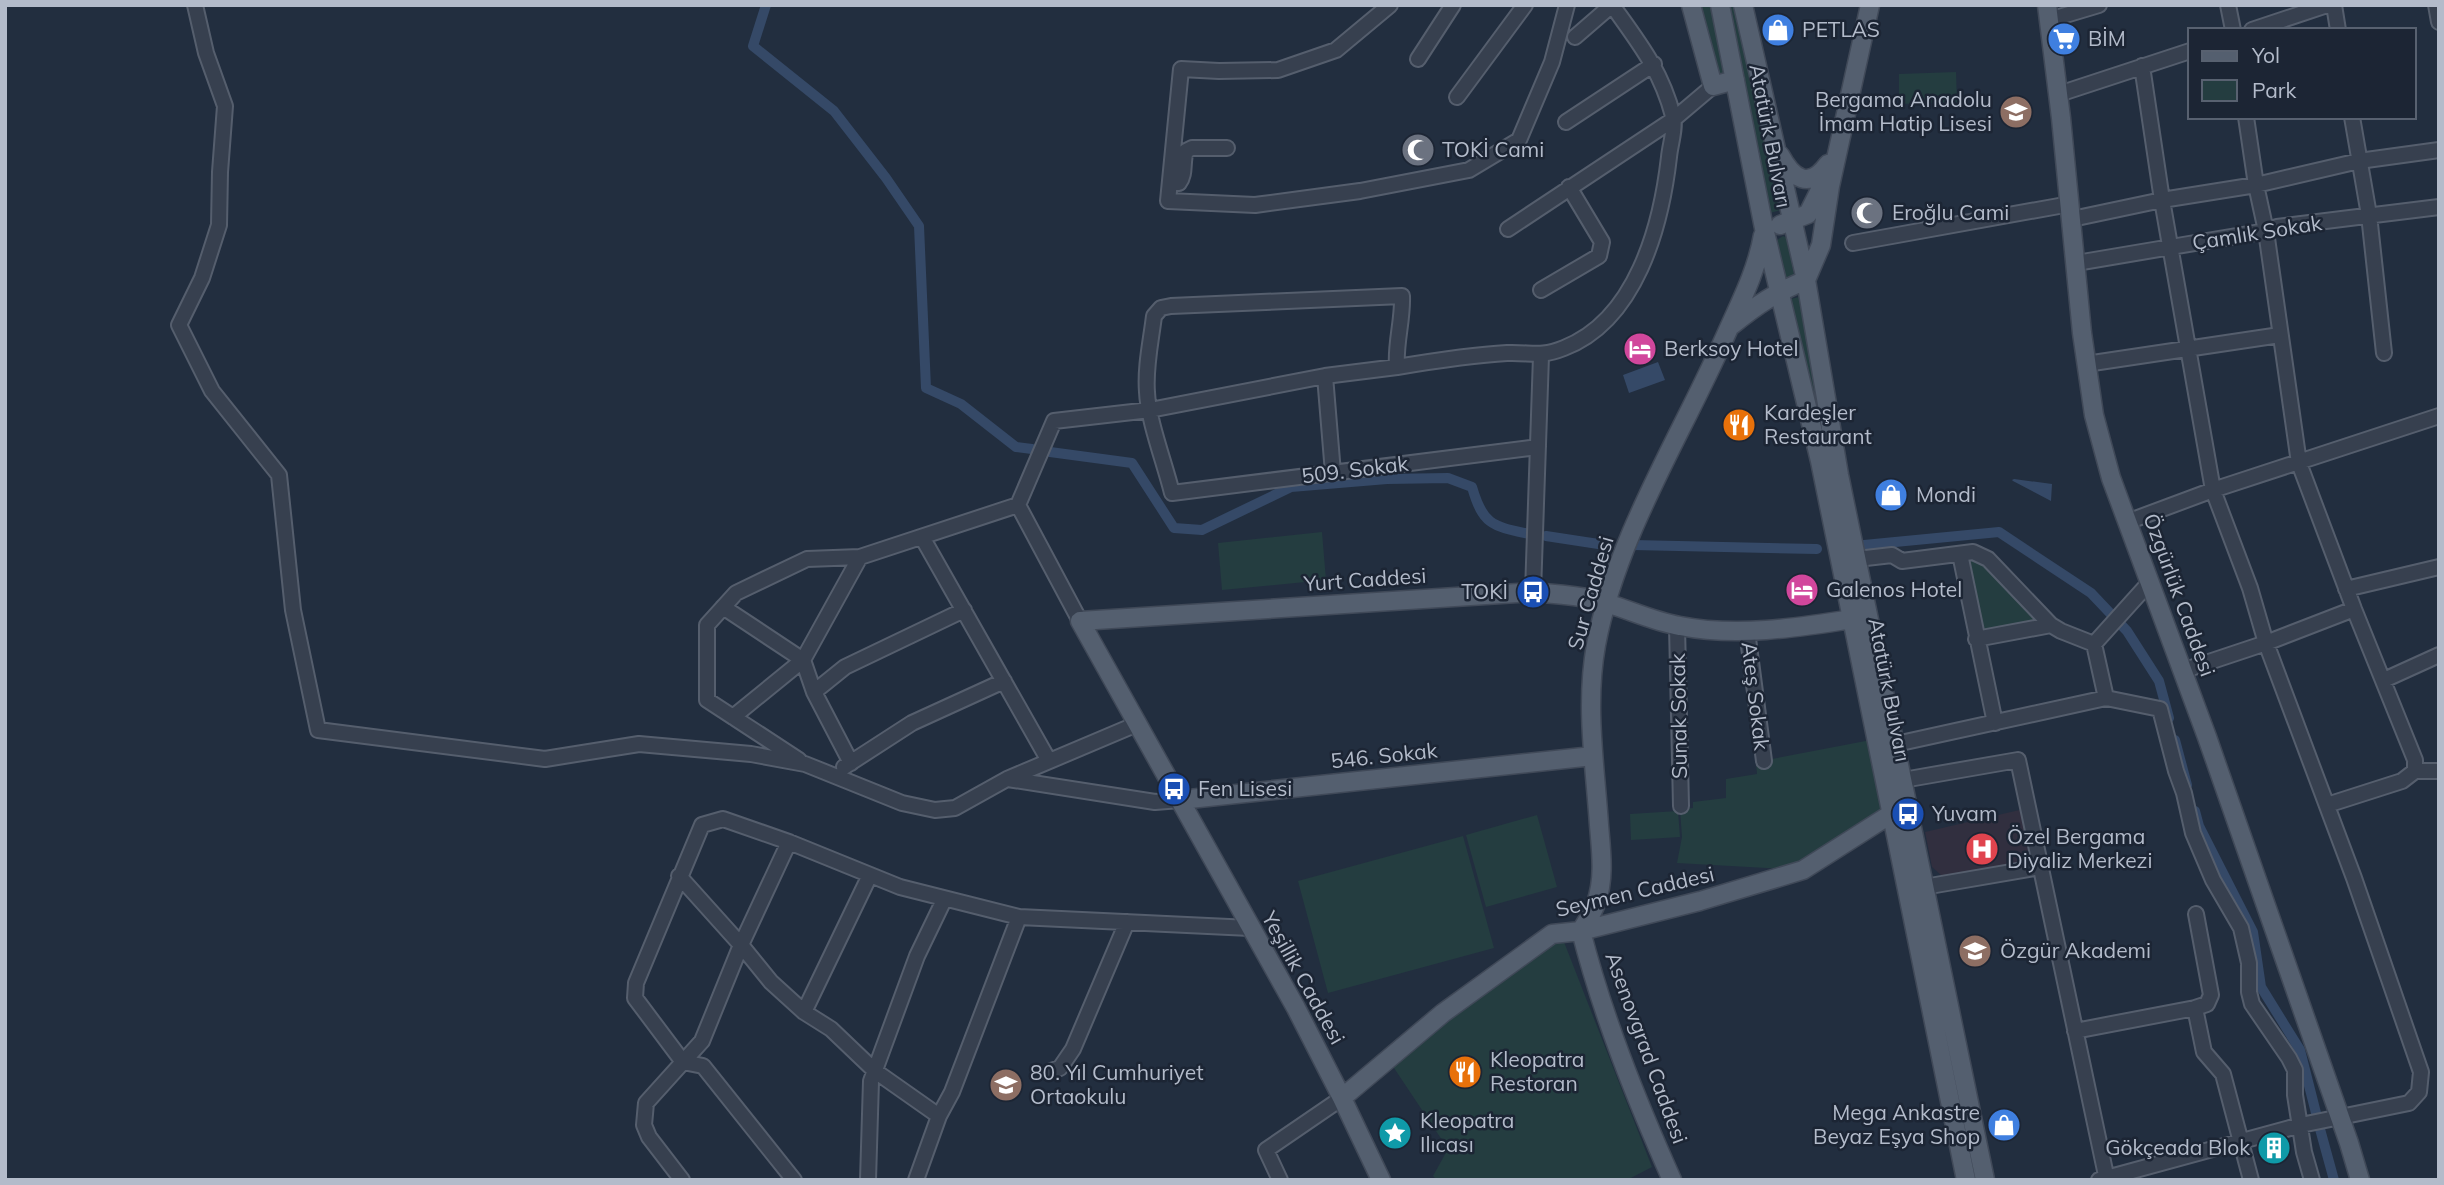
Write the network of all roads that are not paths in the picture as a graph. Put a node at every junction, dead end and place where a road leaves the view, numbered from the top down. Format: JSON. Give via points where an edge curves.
{"nodes":[{"id":1,"x":195,"y":5,"type":"edge"},
{"id":2,"x":1390,"y":5,"type":"edge"},
{"id":3,"x":1453,"y":5,"type":"edge"},
{"id":4,"x":1525,"y":5,"type":"edge"},
{"id":5,"x":1567,"y":5,"type":"edge"},
{"id":6,"x":1691,"y":5,"type":"edge"},
{"id":7,"x":1720,"y":5,"type":"edge"},
{"id":8,"x":1743,"y":5,"type":"edge"},
{"id":9,"x":2099,"y":5,"type":"edge"},
{"id":10,"x":2228,"y":5,"type":"edge"},
{"id":11,"x":2327,"y":5,"type":"edge"},
{"id":12,"x":2334,"y":5,"type":"edge"},
{"id":13,"x":2436,"y":5,"type":"edge"},
{"id":14,"x":1867,"y":8,"type":"edge"},
{"id":15,"x":2048,"y":13,"type":"edge"},
{"id":16,"x":2439,"y":22,"type":"edge"},
{"id":17,"x":2233,"y":28,"type":"edge"},
{"id":18,"x":2258,"y":28,"type":"edge"},
{"id":19,"x":2338,"y":28,"type":"edge"},
{"id":20,"x":1574,"y":37,"type":"dead end"},
{"id":21,"x":2188,"y":52,"type":"edge"},
{"id":22,"x":1418,"y":59,"type":"dead end"},
{"id":23,"x":1654,"y":64,"type":"junction"},
{"id":24,"x":2142,"y":66,"type":"junction"},
{"id":25,"x":1735,"y":80,"type":"junction"},
{"id":26,"x":1713,"y":86,"type":"junction"},
{"id":27,"x":2059,"y":94,"type":"junction"},
{"id":28,"x":1457,"y":97,"type":"dead end"},
{"id":29,"x":1674,"y":119,"type":"junction"},
{"id":30,"x":2246,"y":119,"type":"edge"},
{"id":31,"x":2352,"y":119,"type":"edge"},
{"id":32,"x":1566,"y":122,"type":"dead end"},
{"id":33,"x":1773,"y":140,"type":"junction"},
{"id":34,"x":1227,"y":148,"type":"dead end"},
{"id":35,"x":1839,"y":150,"type":"junction"},
{"id":36,"x":2439,"y":150,"type":"edge"},
{"id":37,"x":2359,"y":162,"type":"junction"},
{"id":38,"x":1170,"y":182,"type":"junction"},
{"id":39,"x":2256,"y":185,"type":"junction"},
{"id":40,"x":1569,"y":187,"type":"junction"},
{"id":41,"x":2162,"y":200,"type":"junction"},
{"id":42,"x":2439,"y":207,"type":"edge"},
{"id":43,"x":2071,"y":211,"type":"junction"},
{"id":44,"x":2369,"y":215,"type":"junction"},
{"id":45,"x":1791,"y":222,"type":"junction"},
{"id":46,"x":1764,"y":228,"type":"junction"},
{"id":47,"x":1508,"y":229,"type":"dead end"},
{"id":48,"x":2266,"y":231,"type":"junction"},
{"id":49,"x":1853,"y":243,"type":"dead end"},
{"id":50,"x":2170,"y":247,"type":"junction"},
{"id":51,"x":2076,"y":263,"type":"junction"},
{"id":52,"x":1806,"y":280,"type":"junction"},
{"id":53,"x":1541,"y":290,"type":"dead end"},
{"id":54,"x":1780,"y":291,"type":"junction"},
{"id":55,"x":1730,"y":326,"type":"junction"},
{"id":56,"x":2280,"y":335,"type":"junction"},
{"id":57,"x":2188,"y":348,"type":"junction"},
{"id":58,"x":2384,"y":353,"type":"dead end"},
{"id":59,"x":1541,"y":356,"type":"junction"},
{"id":60,"x":2086,"y":364,"type":"junction"},
{"id":61,"x":1397,"y":367,"type":"junction"},
{"id":62,"x":1325,"y":376,"type":"junction"},
{"id":63,"x":1150,"y":410,"type":"junction"},
{"id":64,"x":2439,"y":416,"type":"edge"},
{"id":65,"x":1538,"y":447,"type":"junction"},
{"id":66,"x":2298,"y":463,"type":"junction"},
{"id":67,"x":1333,"y":473,"type":"junction"},
{"id":68,"x":2213,"y":490,"type":"junction"},
{"id":69,"x":1018,"y":505,"type":"junction"},
{"id":70,"x":2127,"y":522,"type":"junction"},
{"id":71,"x":922,"y":537,"type":"junction"},
{"id":72,"x":1960,"y":554,"type":"junction"},
{"id":73,"x":860,"y":557,"type":"junction"},
{"id":74,"x":1857,"y":559,"type":"junction"},
{"id":75,"x":2439,"y":567,"type":"edge"},
{"id":76,"x":2149,"y":583,"type":"junction"},
{"id":77,"x":2346,"y":589,"type":"junction"},
{"id":78,"x":1533,"y":592,"type":"junction"},
{"id":79,"x":1608,"y":605,"type":"junction"},
{"id":80,"x":723,"y":607,"type":"junction"},
{"id":81,"x":2354,"y":609,"type":"junction"},
{"id":82,"x":964,"y":610,"type":"junction"},
{"id":83,"x":1852,"y":620,"type":"junction"},
{"id":84,"x":1080,"y":621,"type":"junction"},
{"id":85,"x":2051,"y":625,"type":"junction"},
{"id":86,"x":1677,"y":626,"type":"junction"},
{"id":87,"x":1747,"y":631,"type":"junction"},
{"id":88,"x":1976,"y":639,"type":"junction"},
{"id":89,"x":2266,"y":643,"type":"junction"},
{"id":90,"x":2094,"y":644,"type":"junction"},
{"id":91,"x":2439,"y":655,"type":"edge"},
{"id":92,"x":803,"y":660,"type":"junction"},
{"id":93,"x":2182,"y":671,"type":"junction"},
{"id":94,"x":2384,"y":680,"type":"junction"},
{"id":95,"x":1004,"y":681,"type":"junction"},
{"id":96,"x":814,"y":692,"type":"junction"},
{"id":97,"x":2106,"y":698,"type":"junction"},
{"id":98,"x":733,"y":717,"type":"junction"},
{"id":99,"x":1995,"y":723,"type":"junction"},
{"id":100,"x":1137,"y":724,"type":"junction"},
{"id":101,"x":1896,"y":744,"type":"junction"},
{"id":102,"x":1593,"y":756,"type":"junction"},
{"id":103,"x":1049,"y":761,"type":"junction"},
{"id":104,"x":1763,"y":761,"type":"dead end"},
{"id":105,"x":851,"y":762,"type":"junction"},
{"id":106,"x":805,"y":764,"type":"junction"},
{"id":107,"x":2415,"y":771,"type":"junction"},
{"id":108,"x":2439,"y":771,"type":"edge"},
{"id":109,"x":831,"y":775,"type":"junction"},
{"id":110,"x":1007,"y":779,"type":"junction"},
{"id":111,"x":1903,"y":780,"type":"junction"},
{"id":112,"x":1180,"y":800,"type":"junction"},
{"id":113,"x":2326,"y":805,"type":"junction"},
{"id":114,"x":1681,"y":806,"type":"dead end"},
{"id":115,"x":1891,"y":814,"type":"junction"},
{"id":116,"x":789,"y":842,"type":"junction"},
{"id":117,"x":2040,"y":867,"type":"junction"},
{"id":118,"x":870,"y":875,"type":"junction"},
{"id":119,"x":679,"y":876,"type":"junction"},
{"id":120,"x":1924,"y":887,"type":"junction"},
{"id":121,"x":944,"y":900,"type":"junction"},
{"id":122,"x":2196,"y":914,"type":"dead end"},
{"id":123,"x":1019,"y":917,"type":"junction"},
{"id":124,"x":1127,"y":922,"type":"junction"},
{"id":125,"x":1250,"y":928,"type":"junction"},
{"id":126,"x":1581,"y":931,"type":"junction"},
{"id":127,"x":741,"y":945,"type":"junction"},
{"id":128,"x":2195,"y":1008,"type":"junction"},
{"id":129,"x":804,"y":1013,"type":"junction"},
{"id":130,"x":2075,"y":1031,"type":"junction"},
{"id":131,"x":683,"y":1062,"type":"junction"},
{"id":132,"x":875,"y":1071,"type":"junction"},
{"id":133,"x":1051,"y":1071,"type":"dead end"},
{"id":134,"x":1342,"y":1098,"type":"junction"},
{"id":135,"x":939,"y":1116,"type":"junction"},
{"id":136,"x":2339,"y":1117,"type":"junction"},
{"id":137,"x":2301,"y":1125,"type":"junction"},
{"id":138,"x":2240,"y":1140,"type":"junction"},
{"id":139,"x":2104,"y":1179,"type":"edge"},
{"id":140,"x":682,"y":1180,"type":"edge"},
{"id":141,"x":794,"y":1180,"type":"edge"},
{"id":142,"x":868,"y":1180,"type":"edge"},
{"id":143,"x":916,"y":1180,"type":"edge"},
{"id":144,"x":1280,"y":1180,"type":"edge"},
{"id":145,"x":1381,"y":1180,"type":"edge"},
{"id":146,"x":1672,"y":1180,"type":"edge"},
{"id":147,"x":1966,"y":1180,"type":"edge"},
{"id":148,"x":1985,"y":1180,"type":"edge"},
{"id":149,"x":2251,"y":1180,"type":"edge"},
{"id":150,"x":2312,"y":1180,"type":"edge"},
{"id":151,"x":2360,"y":1180,"type":"edge"}],
"edges":[{"from":1,"to":106,"type":"street","via":[[225,106],[219,225],[202,278],[179,325],[212,391],[279,475],[293,610],[318,730],[545,759],[639,744]]},
{"from":2,"to":38,"type":"street","via":[[1336,50],[1278,70],[1181,69]]},
{"from":3,"to":22,"type":"street"},
{"from":4,"to":28,"type":"street"},
{"from":5,"to":38,"type":"street","via":[[1552,62],[1519,140],[1469,170],[1255,205],[1168,201]]},
{"from":6,"to":26,"type":"main road"},
{"from":7,"to":25,"type":"main road","name":"Atatürk Bulvarı"},
{"from":8,"to":33,"type":"main road","name":"Atatürk Bulvarı"},
{"from":9,"to":15,"type":"street"},
{"from":10,"to":17,"type":"street"},
{"from":11,"to":18,"type":"street"},
{"from":12,"to":19,"type":"street"},
{"from":13,"to":16,"type":"street"},
{"from":14,"to":35,"type":"main road"},
{"from":15,"to":27,"type":"main road","name":"Özgürlük Caddesi"},
{"from":20,"to":23,"type":"street","via":[[1612,5]]},
{"from":21,"to":24,"type":"street"},
{"from":23,"to":29,"type":"street"},
{"from":23,"to":32,"type":"street"},
{"from":24,"to":27,"type":"street"},
{"from":24,"to":41,"type":"street"},
{"from":25,"to":26,"type":"main road"},
{"from":25,"to":46,"type":"main road","name":"Atatürk Bulvarı"},
{"from":26,"to":29,"type":"street"},
{"from":27,"to":43,"type":"main road","name":"Özgürlük Caddesi"},
{"from":29,"to":40,"type":"street"},
{"from":29,"to":59,"type":"street","via":[[1658,216],[1623,299],[1595,331]]},
{"from":30,"to":39,"type":"street"},
{"from":31,"to":37,"type":"street"},
{"from":33,"to":35,"type":"main road","via":[[1794,175],[1810,180],[1819,177]]},
{"from":33,"to":45,"type":"main road","name":"Atatürk Bulvarı"},
{"from":34,"to":38,"type":"street","via":[[1186,151],[1183,178],[1179,183]]},
{"from":35,"to":45,"type":"main road","via":[[1812,211]]},
{"from":35,"to":52,"type":"main road","via":[[1821,245]]},
{"from":36,"to":37,"type":"street"},
{"from":37,"to":39,"type":"street"},
{"from":37,"to":44,"type":"street"},
{"from":39,"to":41,"type":"street"},
{"from":39,"to":48,"type":"street"},
{"from":40,"to":47,"type":"street"},
{"from":40,"to":53,"type":"street","via":[[1602,242],[1599,256]]},
{"from":41,"to":43,"type":"street"},
{"from":41,"to":50,"type":"street"},
{"from":42,"to":44,"type":"street","name":"Çamlık Sokak"},
{"from":43,"to":49,"type":"street"},
{"from":43,"to":51,"type":"main road","name":"Özgürlük Caddesi"},
{"from":44,"to":48,"type":"street","name":"Çamlık Sokak"},
{"from":44,"to":58,"type":"street"},
{"from":45,"to":46,"type":"main road"},
{"from":45,"to":52,"type":"main road","name":"Atatürk Bulvarı"},
{"from":46,"to":54,"type":"main road","name":"Atatürk Bulvarı"},
{"from":46,"to":55,"type":"main road","name":"Sur Caddesi","via":[[1760,251]]},
{"from":48,"to":50,"type":"street","name":"Çamlık Sokak"},
{"from":48,"to":56,"type":"street"},
{"from":50,"to":51,"type":"street","name":"Çamlık Sokak"},
{"from":50,"to":57,"type":"street"},
{"from":51,"to":60,"type":"main road","name":"Özgürlük Caddesi"},
{"from":52,"to":54,"type":"main road"},
{"from":52,"to":74,"type":"main road","name":"Atatürk Bulvarı"},
{"from":54,"to":55,"type":"main road","name":"Sur Caddesi"},
{"from":54,"to":83,"type":"main road","name":"Atatürk Bulvarı"},
{"from":55,"to":79,"type":"main road","name":"Sur Caddesi","via":[[1624,549]]},
{"from":56,"to":57,"type":"street"},
{"from":56,"to":66,"type":"street"},
{"from":57,"to":60,"type":"street"},
{"from":57,"to":68,"type":"street"},
{"from":59,"to":61,"type":"street","via":[[1508,353]]},
{"from":59,"to":65,"type":"street"},
{"from":60,"to":70,"type":"main road","name":"Özgürlük Caddesi","via":[[2094,415]]},
{"from":61,"to":62,"type":"street"},
{"from":61,"to":63,"type":"street","via":[[1402,296],[1171,306],[1154,316],[1147,376]]},
{"from":62,"to":63,"type":"street"},
{"from":62,"to":67,"type":"street"},
{"from":63,"to":67,"type":"street","name":"509. Sokak","via":[[1172,493]]},
{"from":63,"to":69,"type":"street","via":[[1054,421]]},
{"from":64,"to":66,"type":"street"},
{"from":65,"to":67,"type":"street","name":"509. Sokak"},
{"from":65,"to":78,"type":"street"},
{"from":66,"to":68,"type":"street"},
{"from":66,"to":77,"type":"street"},
{"from":68,"to":70,"type":"street"},
{"from":68,"to":89,"type":"street"},
{"from":69,"to":71,"type":"street"},
{"from":69,"to":84,"type":"street"},
{"from":70,"to":76,"type":"main road","name":"Özgürlük Caddesi"},
{"from":71,"to":73,"type":"street"},
{"from":71,"to":82,"type":"street"},
{"from":72,"to":74,"type":"street","via":[[1902,561],[1892,555]]},
{"from":72,"to":85,"type":"street","via":[[1973,552],[1988,559]]},
{"from":72,"to":88,"type":"street"},
{"from":73,"to":80,"type":"street","via":[[807,559],[736,593]]},
{"from":73,"to":92,"type":"street"},
{"from":74,"to":101,"type":"main road","name":"Atatürk Bulvarı"},
{"from":75,"to":77,"type":"street"},
{"from":76,"to":90,"type":"street"},
{"from":76,"to":93,"type":"main road","name":"Özgürlük Caddesi"},
{"from":77,"to":81,"type":"street"},
{"from":78,"to":79,"type":"main road","name":"Yurt Caddesi"},
{"from":78,"to":84,"type":"main road","name":"Yurt Caddesi"},
{"from":79,"to":86,"type":"main road","name":"Yurt Caddesi"},
{"from":79,"to":102,"type":"main road","name":"Sur Caddesi","via":[[1596,645],[1591,692]]},
{"from":80,"to":92,"type":"street"},
{"from":80,"to":98,"type":"street","via":[[707,625],[707,700]]},
{"from":81,"to":89,"type":"street"},
{"from":81,"to":94,"type":"street"},
{"from":82,"to":95,"type":"street"},
{"from":82,"to":96,"type":"street","via":[[845,667]]},
{"from":83,"to":87,"type":"main road","name":"Yurt Caddesi"},
{"from":83,"to":115,"type":"main road","name":"Atatürk Bulvarı"},
{"from":84,"to":100,"type":"main road"},
{"from":85,"to":88,"type":"street"},
{"from":85,"to":90,"type":"street"},
{"from":86,"to":87,"type":"main road","name":"Yurt Caddesi"},
{"from":86,"to":114,"type":"street","name":"Sunak Sokak"},
{"from":87,"to":104,"type":"street","name":"Ateş Sokak"},
{"from":88,"to":99,"type":"street"},
{"from":89,"to":93,"type":"street"},
{"from":89,"to":113,"type":"street"},
{"from":90,"to":97,"type":"street"},
{"from":91,"to":94,"type":"street"},
{"from":92,"to":96,"type":"street"},
{"from":92,"to":98,"type":"street"},
{"from":93,"to":136,"type":"main road","name":"Özgürlük Caddesi"},
{"from":94,"to":107,"type":"street","via":[[2415,760]]},
{"from":95,"to":103,"type":"street"},
{"from":95,"to":105,"type":"street","via":[[912,723]]},
{"from":96,"to":105,"type":"street"},
{"from":97,"to":99,"type":"street"},
{"from":97,"to":137,"type":"street","via":[[2160,709],[2193,833],[2241,928],[2252,1004],[2295,1070]]},
{"from":98,"to":106,"type":"street"},
{"from":99,"to":101,"type":"street"},
{"from":100,"to":103,"type":"street"},
{"from":100,"to":112,"type":"main road"},
{"from":101,"to":111,"type":"main road","name":"Atatürk Bulvarı"},
{"from":102,"to":112,"type":"main road","name":"546. Sokak"},
{"from":102,"to":126,"type":"main road","name":"Sur Caddesi","via":[[1602,870],[1596,903]]},
{"from":103,"to":110,"type":"street"},
{"from":105,"to":109,"type":"street"},
{"from":106,"to":109,"type":"street"},
{"from":107,"to":108,"type":"street"},
{"from":107,"to":113,"type":"street","via":[[2402,781]]},
{"from":109,"to":110,"type":"street","via":[[902,803],[935,810],[955,808]]},
{"from":110,"to":112,"type":"street","via":[[1155,802]]},
{"from":111,"to":117,"type":"street","via":[[2018,760]]},
{"from":111,"to":120,"type":"main road","name":"Atatürk Bulvarı"},
{"from":112,"to":125,"type":"main road","name":"Yeşillik Caddesi"},
{"from":113,"to":136,"type":"street","via":[[2421,1072],[2419,1092],[2409,1102]]},
{"from":115,"to":126,"type":"main road","name":"Seymen Caddesi","via":[[1802,870]]},
{"from":115,"to":147,"type":"main road","name":"Atatürk Bulvarı"},
{"from":116,"to":118,"type":"street"},
{"from":116,"to":119,"type":"street","via":[[723,819],[702,825]]},
{"from":116,"to":127,"type":"street"},
{"from":117,"to":120,"type":"street"},
{"from":117,"to":130,"type":"street"},
{"from":118,"to":121,"type":"street"},
{"from":118,"to":129,"type":"street"},
{"from":119,"to":127,"type":"street"},
{"from":119,"to":131,"type":"street","via":[[636,983],[635,998]]},
{"from":120,"to":148,"type":"main road","name":"Atatürk Bulvarı"},
{"from":121,"to":123,"type":"street"},
{"from":121,"to":132,"type":"street","via":[[917,956]]},
{"from":122,"to":128,"type":"street","via":[[2211,995],[2207,1003]]},
{"from":123,"to":124,"type":"street"},
{"from":123,"to":135,"type":"street"},
{"from":124,"to":125,"type":"street"},
{"from":124,"to":133,"type":"street","via":[[1073,1049],[1060,1068]]},
{"from":125,"to":134,"type":"main road","name":"Yeşillik Caddesi"},
{"from":126,"to":134,"type":"main road","name":"Seymen Caddesi","via":[[1552,934],[1443,1013]]},
{"from":126,"to":146,"type":"main road","name":"Asenovgrad Caddesi","via":[[1595,986]]},
{"from":127,"to":129,"type":"street"},
{"from":127,"to":131,"type":"street","via":[[702,1041]]},
{"from":128,"to":130,"type":"street"},
{"from":128,"to":138,"type":"street","via":[[2204,1052],[2223,1074]]},
{"from":129,"to":132,"type":"street","via":[[831,1029]]},
{"from":130,"to":139,"type":"street"},
{"from":131,"to":140,"type":"street","via":[[646,1103],[644,1112],[649,1137]]},
{"from":131,"to":141,"type":"street","via":[[704,1066]]},
{"from":132,"to":135,"type":"street"},
{"from":132,"to":142,"type":"street"},
{"from":134,"to":144,"type":"street","via":[[1266,1150]]},
{"from":134,"to":145,"type":"main road","name":"Yeşillik Caddesi"},
{"from":135,"to":143,"type":"street"},
{"from":136,"to":137,"type":"street"},
{"from":136,"to":151,"type":"main road","name":"Özgürlük Caddesi"},
{"from":137,"to":138,"type":"street"},
{"from":137,"to":150,"type":"street"},
{"from":138,"to":139,"type":"street"},
{"from":138,"to":149,"type":"street"}]}
